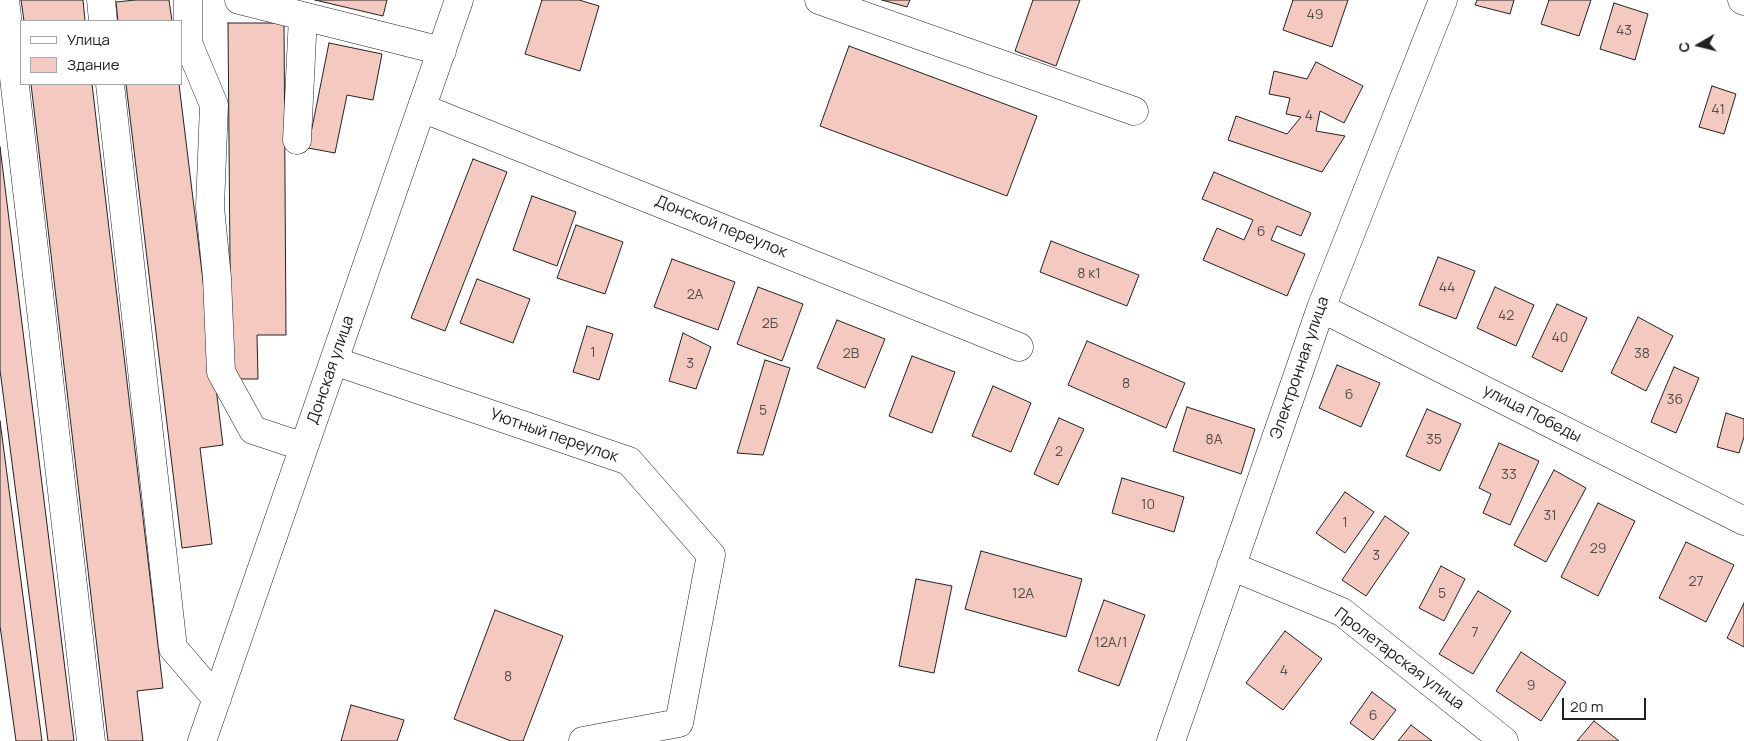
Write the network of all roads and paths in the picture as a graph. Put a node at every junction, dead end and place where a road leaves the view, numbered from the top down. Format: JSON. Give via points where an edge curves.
{"nodes":[{"id":1,"x":5,"y":0,"type":"edge"},
{"id":2,"x":100,"y":0,"type":"edge"},
{"id":3,"x":188,"y":0,"type":"edge"},
{"id":4,"x":239,"y":0,"type":"edge"},
{"id":5,"x":459,"y":0,"type":"edge"},
{"id":6,"x":819,"y":0,"type":"edge"},
{"id":7,"x":1443,"y":0,"type":"edge"},
{"id":8,"x":303,"y":16,"type":"junction"},
{"id":9,"x":103,"y":20,"type":"edge"},
{"id":10,"x":442,"y":51,"type":"junction"},
{"id":11,"x":110,"y":85,"type":"edge"},
{"id":12,"x":422,"y":108,"type":"junction"},
{"id":13,"x":1134,"y":111,"type":"dead end"},
{"id":14,"x":297,"y":140,"type":"dead end"},
{"id":15,"x":1321,"y":308,"type":"junction"},
{"id":16,"x":1019,"y":347,"type":"dead end"},
{"id":17,"x":334,"y":360,"type":"junction"},
{"id":18,"x":304,"y":447,"type":"junction"},
{"id":19,"x":1744,"y":521,"type":"edge"},
{"id":20,"x":1231,"y":566,"type":"junction"},
{"id":21,"x":217,"y":699,"type":"junction"},
{"id":22,"x":91,"y":741,"type":"edge"},
{"id":23,"x":202,"y":741,"type":"edge"},
{"id":24,"x":583,"y":741,"type":"edge"},
{"id":25,"x":1171,"y":741,"type":"edge"},
{"id":26,"x":1504,"y":741,"type":"edge"}],
"edges":[{"from":1,"to":22,"type":"street"},
{"from":2,"to":9,"type":"street"},
{"from":3,"to":18,"type":"street","via":[[188,43],[214,105],[210,207],[221,372],[253,430]]},
{"from":4,"to":8,"type":"street"},
{"from":5,"to":10,"type":"street","name":"Донская улица"},
{"from":6,"to":13,"type":"street"},
{"from":7,"to":15,"type":"street","name":"Электронная улица"},
{"from":8,"to":10,"type":"street"},
{"from":8,"to":14,"type":"street"},
{"from":10,"to":12,"type":"street","name":"Донская улица"},
{"from":11,"to":21,"type":"street","via":[[173,648]]},
{"from":12,"to":16,"type":"street","name":"Донской переулок"},
{"from":12,"to":17,"type":"street","name":"Донская улица"},
{"from":15,"to":19,"type":"street","name":"улица Победы"},
{"from":15,"to":20,"type":"street","name":"Электронная улица"},
{"from":17,"to":18,"type":"street","name":"Донская улица"},
{"from":17,"to":24,"type":"street","name":"Уютный переулок","via":[[629,461],[711,555],[679,723]]},
{"from":18,"to":21,"type":"street","name":"Донская улица"},
{"from":20,"to":25,"type":"street","name":"Электронная улица"},
{"from":20,"to":26,"type":"street","name":"Пролетарская улица","via":[[1342,612]]},
{"from":21,"to":23,"type":"street","name":"Донская улица"}]}
